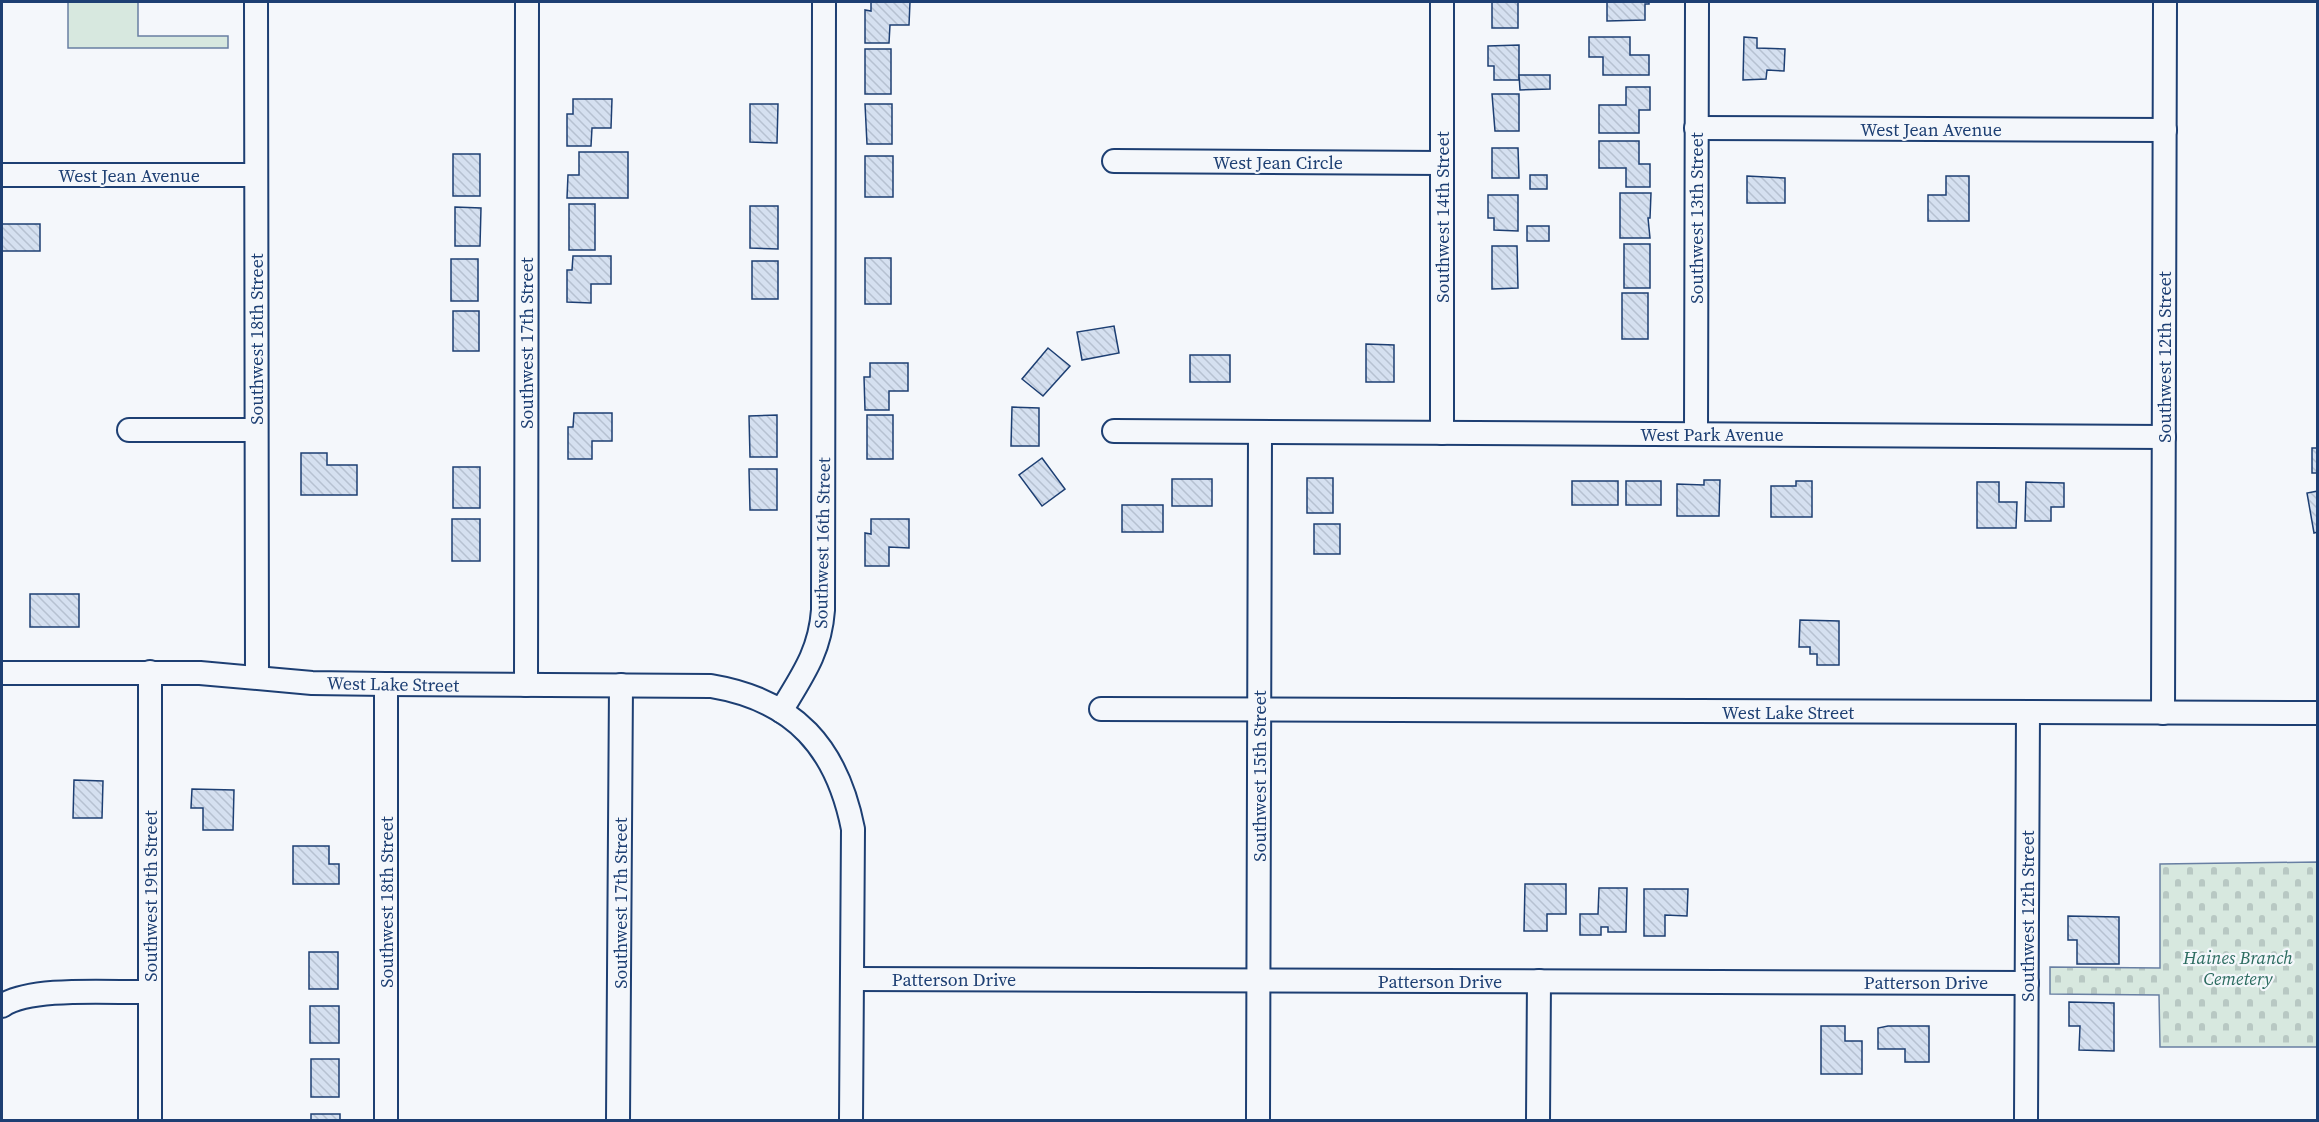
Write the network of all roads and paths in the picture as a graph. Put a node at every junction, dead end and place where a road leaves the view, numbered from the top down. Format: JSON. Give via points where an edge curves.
{"nodes":[{"id":1,"x":256,"y":2,"type":"edge"},
{"id":2,"x":527,"y":2,"type":"edge"},
{"id":3,"x":824,"y":2,"type":"edge"},
{"id":4,"x":1442,"y":2,"type":"edge"},
{"id":5,"x":1697,"y":2,"type":"edge"},
{"id":6,"x":2165,"y":2,"type":"edge"},
{"id":7,"x":1696,"y":128,"type":"junction"},
{"id":8,"x":2165,"y":130,"type":"junction"},
{"id":9,"x":1113,"y":161,"type":"dead end"},
{"id":10,"x":1442,"y":163,"type":"junction"},
{"id":11,"x":2,"y":175,"type":"edge"},
{"id":12,"x":256,"y":175,"type":"junction"},
{"id":13,"x":129,"y":430,"type":"dead end"},
{"id":14,"x":256,"y":430,"type":"junction"},
{"id":15,"x":1113,"y":431,"type":"dead end"},
{"id":16,"x":1260,"y":432,"type":"junction"},
{"id":17,"x":1442,"y":433,"type":"junction"},
{"id":18,"x":1696,"y":434,"type":"junction"},
{"id":19,"x":2164,"y":436,"type":"junction"},
{"id":20,"x":150,"y":672,"type":"junction"},
{"id":21,"x":2,"y":673,"type":"edge"},
{"id":22,"x":257,"y":677,"type":"junction"},
{"id":23,"x":386,"y":684,"type":"junction"},
{"id":24,"x":526,"y":685,"type":"junction"},
{"id":25,"x":621,"y":685,"type":"junction"},
{"id":26,"x":1101,"y":709,"type":"dead end"},
{"id":27,"x":1259,"y":710,"type":"junction"},
{"id":28,"x":780,"y":711,"type":"junction"},
{"id":29,"x":2028,"y":712,"type":"junction"},
{"id":30,"x":2163,"y":713,"type":"junction"},
{"id":31,"x":2318,"y":713,"type":"edge"},
{"id":32,"x":852,"y":979,"type":"junction"},
{"id":33,"x":1258,"y":980,"type":"junction"},
{"id":34,"x":1539,"y":981,"type":"junction"},
{"id":35,"x":2027,"y":983,"type":"junction"},
{"id":36,"x":150,"y":992,"type":"junction"},
{"id":37,"x":2,"y":1006,"type":"edge"},
{"id":38,"x":150,"y":1120,"type":"edge"},
{"id":39,"x":386,"y":1120,"type":"edge"},
{"id":40,"x":618,"y":1120,"type":"edge"},
{"id":41,"x":851,"y":1120,"type":"edge"},
{"id":42,"x":1258,"y":1120,"type":"edge"},
{"id":43,"x":1538,"y":1120,"type":"edge"},
{"id":44,"x":2026,"y":1120,"type":"edge"}],
"edges":[{"from":1,"to":12,"type":"street","name":"Southwest 18th Street"},
{"from":2,"to":24,"type":"street","name":"Southwest 17th Street"},
{"from":3,"to":28,"type":"street","name":"Southwest 16th Street","via":[[823,610],[812,660]]},
{"from":4,"to":10,"type":"street","name":"Southwest 14th Street"},
{"from":5,"to":7,"type":"street","name":"Southwest 13th Street"},
{"from":6,"to":8,"type":"street","name":"Southwest 12th Street"},
{"from":7,"to":8,"type":"street","name":"West Jean Avenue"},
{"from":7,"to":18,"type":"street","name":"Southwest 13th Street"},
{"from":8,"to":19,"type":"street","name":"Southwest 12th Street"},
{"from":9,"to":10,"type":"street","name":"West Jean Circle"},
{"from":10,"to":17,"type":"street","name":"Southwest 14th Street"},
{"from":11,"to":12,"type":"street","name":"West Jean Avenue"},
{"from":12,"to":14,"type":"street","name":"Southwest 18th Street"},
{"from":13,"to":14,"type":"street"},
{"from":14,"to":22,"type":"street","name":"Southwest 18th Street"},
{"from":15,"to":16,"type":"street","name":"West Park Avenue"},
{"from":16,"to":17,"type":"street","name":"West Park Avenue"},
{"from":16,"to":27,"type":"street","name":"Southwest 15th Street"},
{"from":17,"to":18,"type":"street","name":"West Park Avenue"},
{"from":18,"to":19,"type":"street","name":"West Park Avenue"},
{"from":19,"to":30,"type":"street","name":"Southwest 12th Street"},
{"from":20,"to":21,"type":"street","name":"West Lake Street"},
{"from":20,"to":22,"type":"street","name":"West Lake Street"},
{"from":20,"to":36,"type":"street","name":"Southwest 19th Street"},
{"from":22,"to":23,"type":"street","name":"West Lake Street","via":[[312,683]]},
{"from":23,"to":24,"type":"street","name":"West Lake Street"},
{"from":23,"to":39,"type":"street","name":"Southwest 18th Street"},
{"from":24,"to":25,"type":"street","name":"West Lake Street"},
{"from":25,"to":28,"type":"street","name":"West Lake Street","via":[[711,686],[755,697]]},
{"from":25,"to":40,"type":"street","name":"Southwest 17th Street"},
{"from":26,"to":27,"type":"street","name":"West Lake Street"},
{"from":27,"to":29,"type":"street","name":"West Lake Street"},
{"from":27,"to":33,"type":"street","name":"Southwest 15th Street"},
{"from":28,"to":32,"type":"street","via":[[808,733],[825,754],[848,803],[853,829]]},
{"from":29,"to":30,"type":"street","name":"West Lake Street"},
{"from":29,"to":35,"type":"street","name":"Southwest 12th Street"},
{"from":30,"to":31,"type":"street","name":"West Lake Street"},
{"from":32,"to":33,"type":"street","name":"Patterson Drive"},
{"from":32,"to":41,"type":"street"},
{"from":33,"to":34,"type":"street","name":"Patterson Drive"},
{"from":33,"to":42,"type":"street","name":"Southwest 15th Street"},
{"from":34,"to":35,"type":"street","name":"Patterson Drive"},
{"from":34,"to":43,"type":"street"},
{"from":35,"to":44,"type":"street","name":"Southwest 12th Street"},
{"from":36,"to":37,"type":"street","via":[[41,993]]},
{"from":36,"to":38,"type":"street","name":"Southwest 19th Street"}]}
